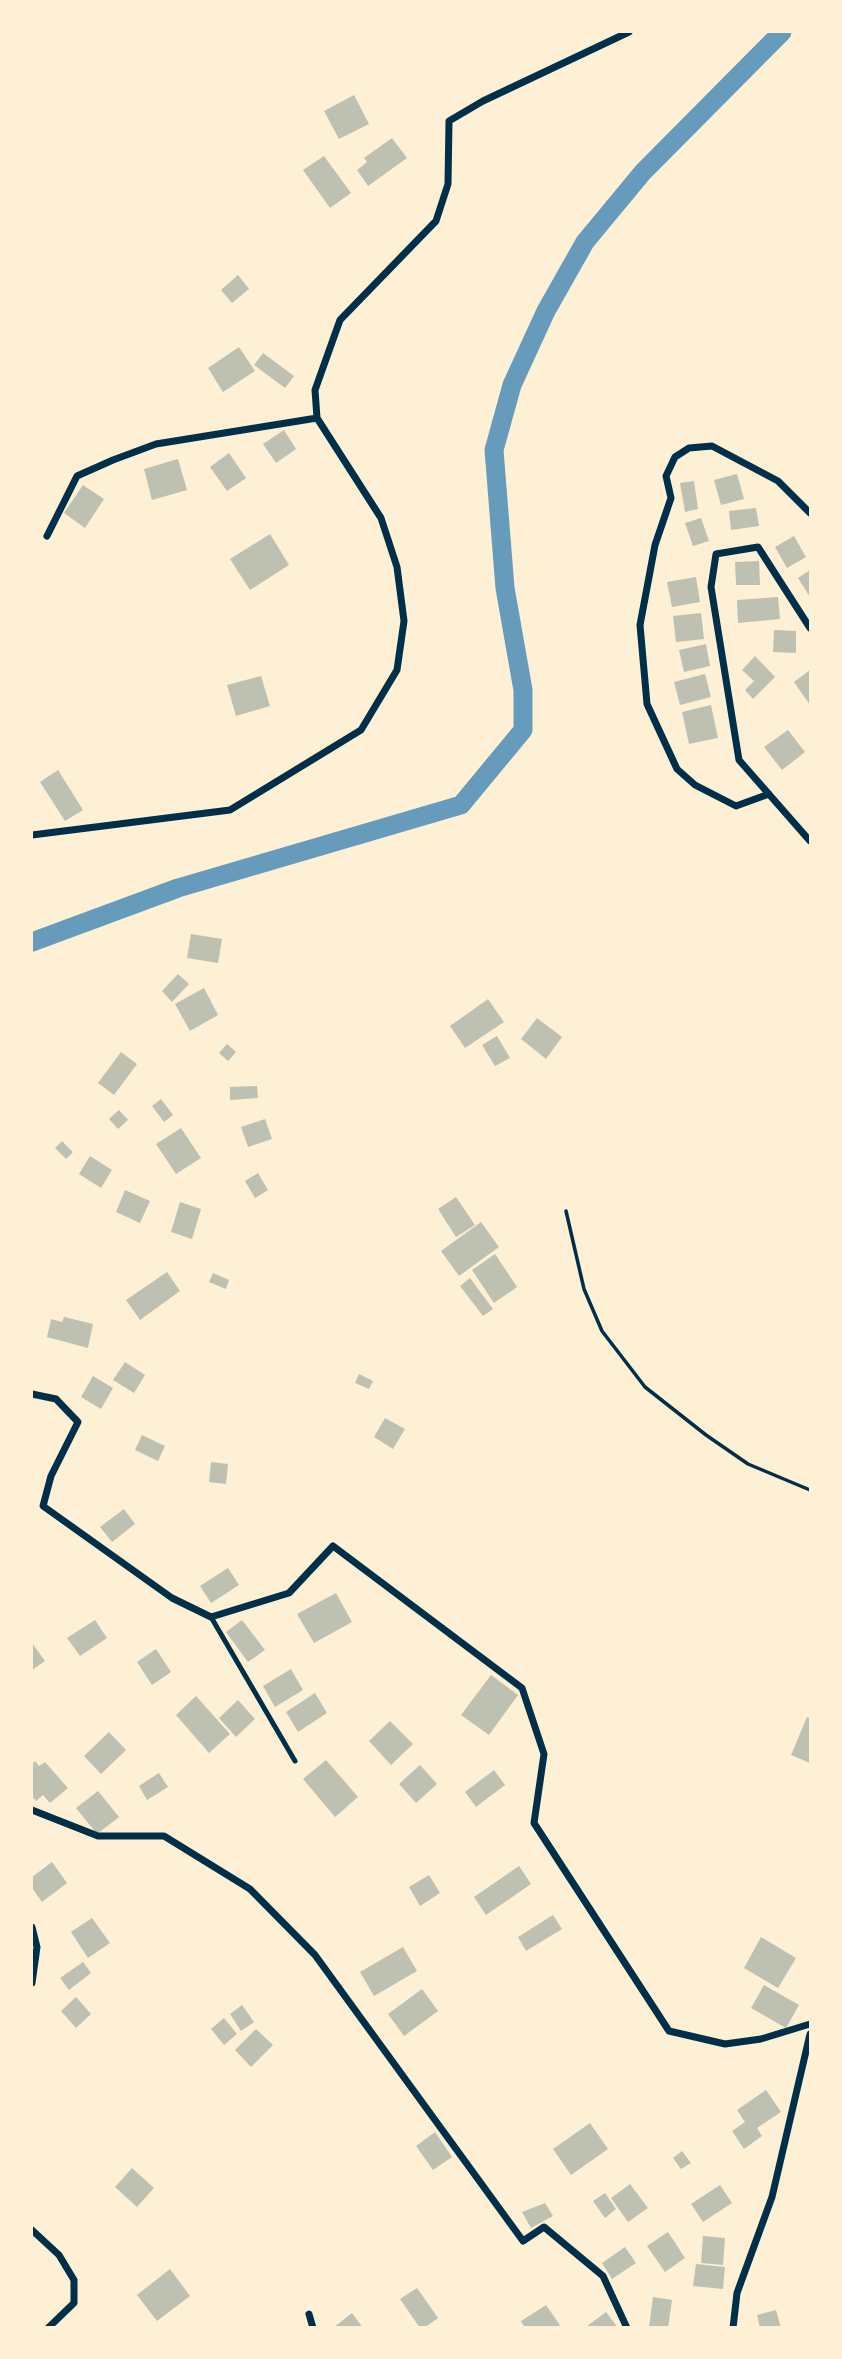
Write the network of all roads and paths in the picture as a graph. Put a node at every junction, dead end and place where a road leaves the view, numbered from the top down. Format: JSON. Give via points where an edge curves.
{"nodes":[{"id":1,"x":629,"y":32,"type":"edge"},
{"id":2,"x":317,"y":418,"type":"junction"},
{"id":3,"x":810,"y":513,"type":"edge"},
{"id":4,"x":47,"y":536,"type":"dead end"},
{"id":5,"x":810,"y":628,"type":"edge"},
{"id":6,"x":769,"y":794,"type":"junction"},
{"id":7,"x":32,"y":835,"type":"edge"},
{"id":8,"x":810,"y":841,"type":"edge"},
{"id":9,"x":566,"y":1211,"type":"dead end"},
{"id":10,"x":32,"y":1394,"type":"edge"},
{"id":11,"x":810,"y":1490,"type":"edge"},
{"id":12,"x":211,"y":1617,"type":"junction"},
{"id":13,"x":295,"y":1761,"type":"dead end"},
{"id":14,"x":32,"y":1810,"type":"edge"},
{"id":15,"x":32,"y":1927,"type":"edge"},
{"id":16,"x":32,"y":1983,"type":"edge"},
{"id":17,"x":810,"y":2024,"type":"edge"},
{"id":18,"x":810,"y":2034,"type":"edge"},
{"id":19,"x":32,"y":2230,"type":"edge"},
{"id":20,"x":309,"y":2314,"type":"dead end"},
{"id":21,"x":48,"y":2328,"type":"edge"},
{"id":22,"x":313,"y":2328,"type":"edge"},
{"id":23,"x":627,"y":2328,"type":"edge"},
{"id":24,"x":733,"y":2328,"type":"edge"}],
"edges":[{"from":1,"to":2,"type":"street","via":[[449,121],[448,184],[436,221],[340,320],[316,390]]},
{"from":2,"to":4,"type":"street","via":[[156,444],[113,460],[77,476]]},
{"from":2,"to":7,"type":"street","via":[[381,518],[397,567],[404,621],[397,670],[360,730],[230,810]]},
{"from":3,"to":6,"type":"street","via":[[778,481],[712,446],[689,448],[675,457],[666,476],[671,498],[655,545],[640,625],[647,704],[677,769],[695,785],[736,806]]},
{"from":5,"to":6,"type":"street","via":[[758,547],[716,554],[711,587],[739,760]]},
{"from":6,"to":8,"type":"street"},
{"from":9,"to":11,"type":"path","via":[[584,1289],[598,1321],[645,1387],[748,1464]]},
{"from":10,"to":12,"type":"street","via":[[56,1399],[78,1422],[51,1476],[43,1506],[172,1598]]},
{"from":12,"to":13,"type":"lane"},
{"from":12,"to":17,"type":"street","via":[[289,1593],[333,1546],[522,1688],[544,1754],[534,1823],[669,2031],[725,2044]]},
{"from":14,"to":23,"type":"street","via":[[99,1836],[164,1836],[250,1889],[315,1955],[523,2241],[544,2227],[603,2276]]},
{"from":15,"to":16,"type":"street","via":[[37,1947]]},
{"from":18,"to":24,"type":"street","via":[[772,2197],[737,2293]]},
{"from":19,"to":21,"type":"street","via":[[59,2255],[74,2280],[74,2303]]},
{"from":20,"to":22,"type":"street"}]}
